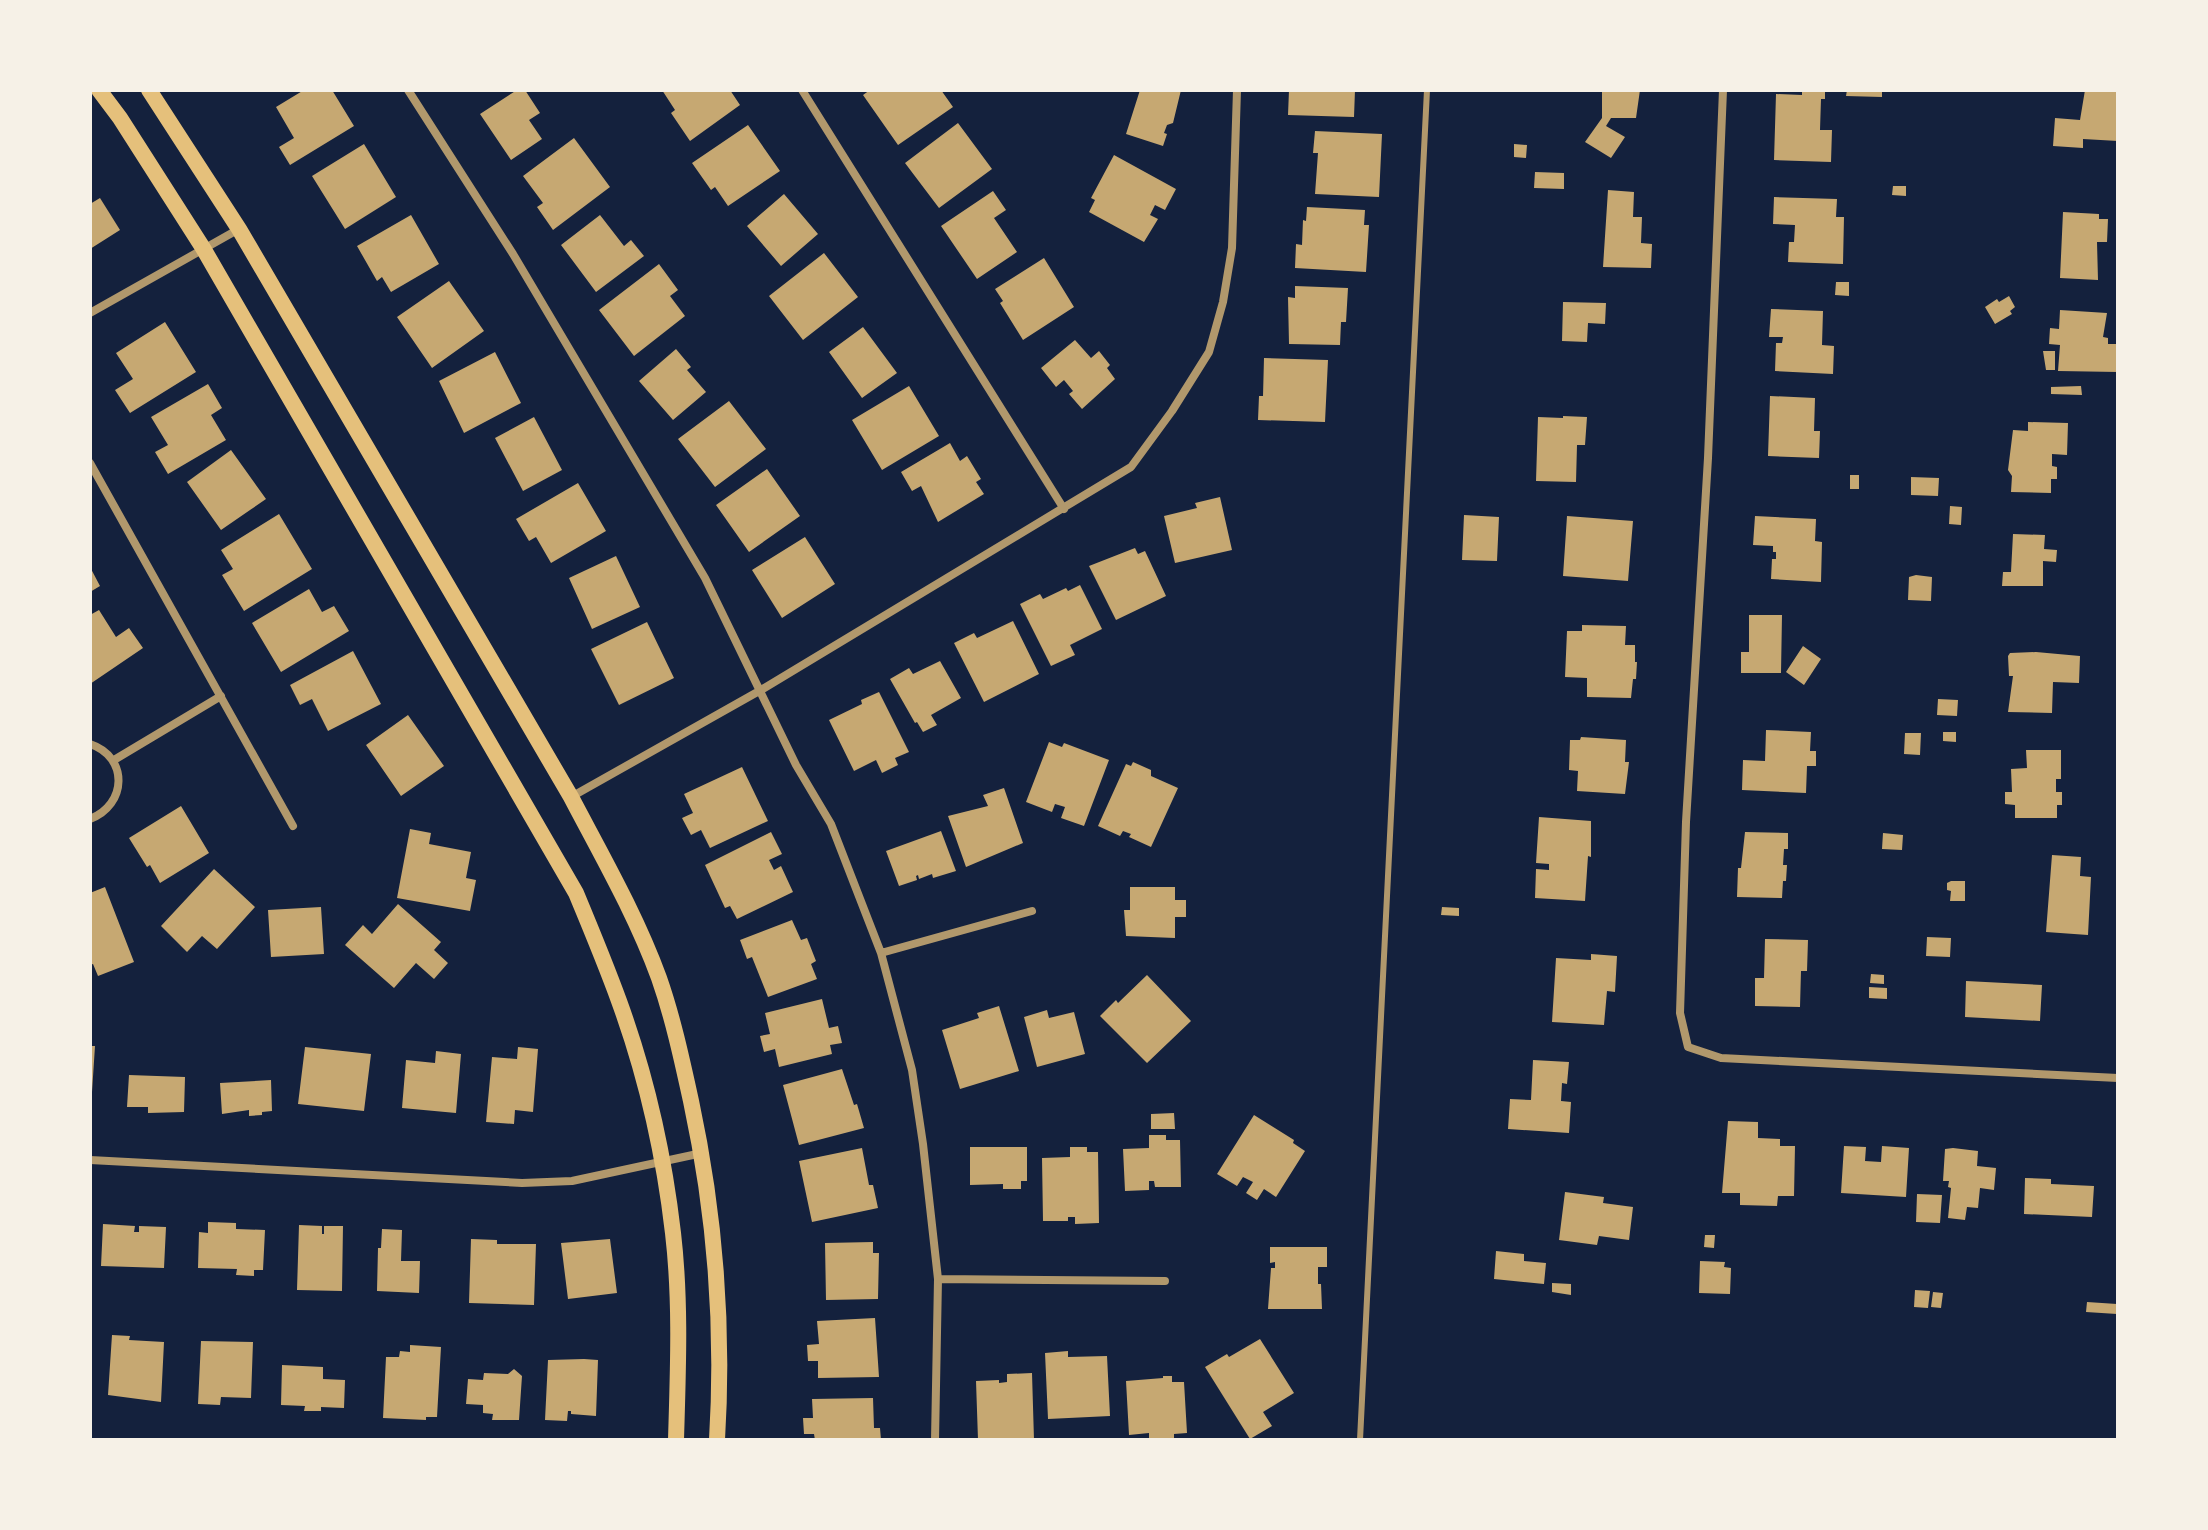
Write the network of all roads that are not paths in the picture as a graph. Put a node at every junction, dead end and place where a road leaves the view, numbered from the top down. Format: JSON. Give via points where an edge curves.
{"nodes":[{"id":1,"x":99,"y":90,"type":"edge"},
{"id":2,"x":149,"y":90,"type":"edge"},
{"id":3,"x":408,"y":90,"type":"edge"},
{"id":4,"x":802,"y":90,"type":"edge"},
{"id":5,"x":1237,"y":90,"type":"edge"},
{"id":6,"x":1427,"y":90,"type":"edge"},
{"id":7,"x":1723,"y":90,"type":"edge"},
{"id":8,"x":239,"y":229,"type":"junction"},
{"id":9,"x":203,"y":248,"type":"junction"},
{"id":10,"x":90,"y":313,"type":"edge"},
{"id":11,"x":90,"y":463,"type":"edge"},
{"id":12,"x":1064,"y":509,"type":"junction"},
{"id":13,"x":761,"y":690,"type":"junction"},
{"id":14,"x":221,"y":696,"type":"junction"},
{"id":15,"x":90,"y":744,"type":"edge"},
{"id":16,"x":114,"y":760,"type":"junction"},
{"id":17,"x":571,"y":797,"type":"junction"},
{"id":18,"x":90,"y":819,"type":"edge"},
{"id":19,"x":293,"y":826,"type":"dead end"},
{"id":20,"x":1032,"y":911,"type":"dead end"},
{"id":21,"x":881,"y":953,"type":"junction"},
{"id":22,"x":2118,"y":1078,"type":"edge"},
{"id":23,"x":702,"y":1153,"type":"junction"},
{"id":24,"x":90,"y":1160,"type":"edge"},
{"id":25,"x":663,"y":1162,"type":"junction"},
{"id":26,"x":938,"y":1279,"type":"junction"},
{"id":27,"x":1165,"y":1281,"type":"dead end"},
{"id":28,"x":676,"y":1440,"type":"edge"},
{"id":29,"x":717,"y":1440,"type":"edge"},
{"id":30,"x":935,"y":1440,"type":"edge"},
{"id":31,"x":1360,"y":1440,"type":"edge"}],
"edges":[{"from":1,"to":9,"type":"main road"},
{"from":2,"to":8,"type":"main road"},
{"from":3,"to":13,"type":"street","via":[[513,254],[705,578]]},
{"from":4,"to":12,"type":"street"},
{"from":5,"to":12,"type":"street","via":[[1232,248],[1209,352],[1131,467]]},
{"from":6,"to":31,"type":"lane"},
{"from":7,"to":22,"type":"street","via":[[1686,822],[1680,1013],[1688,1047],[1721,1058]]},
{"from":8,"to":9,"type":"street"},
{"from":8,"to":17,"type":"main road"},
{"from":9,"to":10,"type":"street"},
{"from":9,"to":25,"type":"main road","via":[[576,893],[620,1002]]},
{"from":11,"to":14,"type":"street"},
{"from":12,"to":13,"type":"street"},
{"from":13,"to":17,"type":"street"},
{"from":13,"to":21,"type":"street","via":[[831,824]]},
{"from":14,"to":16,"type":"street"},
{"from":14,"to":19,"type":"street"},
{"from":15,"to":16,"type":"street"},
{"from":16,"to":18,"type":"street","via":[[120,784],[116,797]]},
{"from":17,"to":23,"type":"main road","via":[[658,977]]},
{"from":20,"to":21,"type":"street"},
{"from":21,"to":26,"type":"street","via":[[912,1070]]},
{"from":23,"to":25,"type":"street"},
{"from":23,"to":29,"type":"main road","via":[[716,1266]]},
{"from":24,"to":25,"type":"street","via":[[522,1183],[572,1181]]},
{"from":25,"to":28,"type":"main road","via":[[679,1333]]},
{"from":26,"to":27,"type":"street"},
{"from":26,"to":30,"type":"street"}]}
